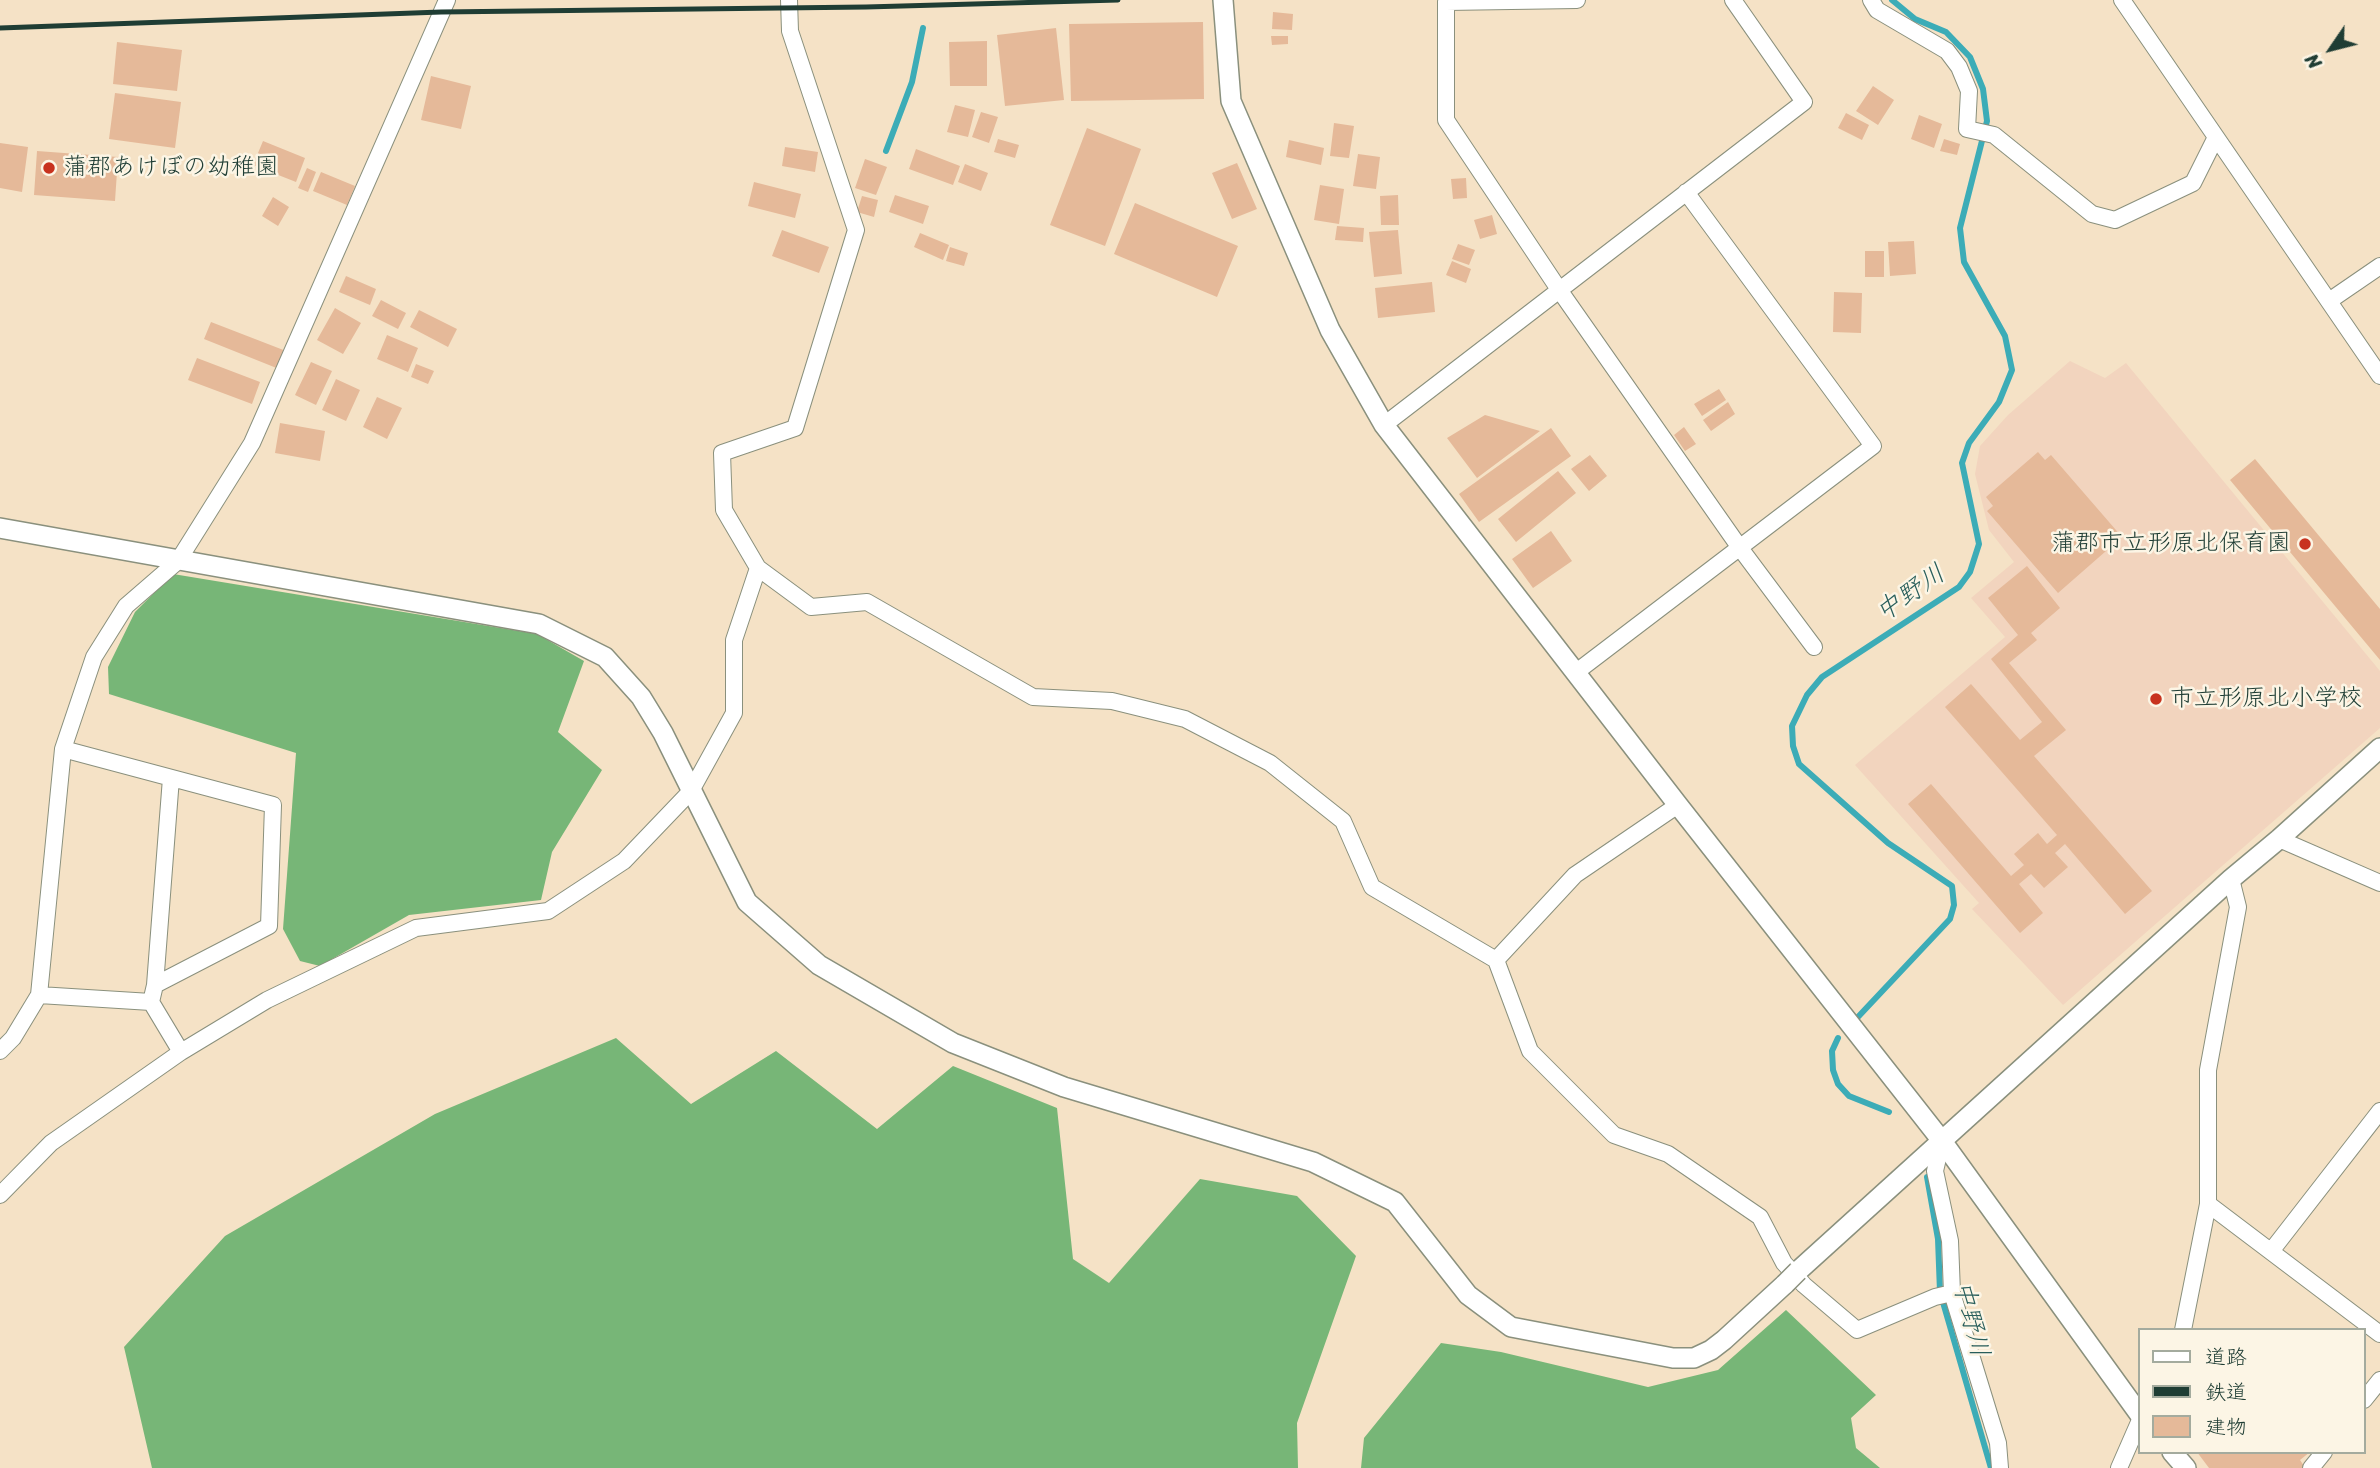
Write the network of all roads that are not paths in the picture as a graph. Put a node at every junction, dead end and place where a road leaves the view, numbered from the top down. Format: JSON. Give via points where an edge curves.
{"nodes":[{"id":1,"x":447,"y":0,"type":"edge"},
{"id":2,"x":789,"y":0,"type":"edge"},
{"id":3,"x":1223,"y":0,"type":"edge"},
{"id":4,"x":1577,"y":0,"type":"edge"},
{"id":5,"x":1733,"y":0,"type":"edge"},
{"id":6,"x":1871,"y":0,"type":"edge"},
{"id":7,"x":2122,"y":0,"type":"edge"},
{"id":8,"x":2216,"y":137,"type":"junction"},
{"id":9,"x":1686,"y":192,"type":"junction"},
{"id":10,"x":2380,"y":267,"type":"edge"},
{"id":11,"x":1560,"y":291,"type":"junction"},
{"id":12,"x":2329,"y":301,"type":"junction"},
{"id":13,"x":2380,"y":376,"type":"edge"},
{"id":14,"x":1384,"y":425,"type":"junction"},
{"id":15,"x":0,"y":528,"type":"edge"},
{"id":16,"x":1740,"y":548,"type":"junction"},
{"id":17,"x":178,"y":561,"type":"junction"},
{"id":18,"x":758,"y":568,"type":"junction"},
{"id":19,"x":1814,"y":647,"type":"dead end"},
{"id":20,"x":1575,"y":673,"type":"junction"},
{"id":21,"x":2380,"y":748,"type":"edge"},
{"id":22,"x":63,"y":749,"type":"junction"},
{"id":23,"x":171,"y":778,"type":"junction"},
{"id":24,"x":691,"y":791,"type":"junction"},
{"id":25,"x":1678,"y":805,"type":"junction"},
{"id":26,"x":2279,"y":839,"type":"junction"},
{"id":27,"x":2231,"y":878,"type":"junction"},
{"id":28,"x":2380,"y":883,"type":"edge"},
{"id":29,"x":1496,"y":960,"type":"junction"},
{"id":30,"x":155,"y":985,"type":"junction"},
{"id":31,"x":39,"y":995,"type":"junction"},
{"id":32,"x":151,"y":1002,"type":"junction"},
{"id":33,"x":0,"y":1051,"type":"edge"},
{"id":34,"x":181,"y":1052,"type":"junction"},
{"id":35,"x":2380,"y":1111,"type":"edge"},
{"id":36,"x":1941,"y":1140,"type":"junction"},
{"id":37,"x":0,"y":1195,"type":"edge"},
{"id":38,"x":2208,"y":1204,"type":"junction"},
{"id":39,"x":2272,"y":1250,"type":"junction"},
{"id":40,"x":1946,"y":1294,"type":"junction"},
{"id":41,"x":2183,"y":1328,"type":"edge"},
{"id":42,"x":2380,"y":1334,"type":"edge"},
{"id":43,"x":2380,"y":1380,"type":"edge"},
{"id":44,"x":2366,"y":1398,"type":"edge"},
{"id":45,"x":2138,"y":1414,"type":"edge"},
{"id":46,"x":2138,"y":1422,"type":"edge"},
{"id":47,"x":2174,"y":1454,"type":"edge"},
{"id":48,"x":2322,"y":1454,"type":"edge"},
{"id":49,"x":2000,"y":1468,"type":"edge"},
{"id":50,"x":2119,"y":1468,"type":"edge"},
{"id":51,"x":2186,"y":1468,"type":"edge"},
{"id":52,"x":2311,"y":1468,"type":"edge"}],
"edges":[{"from":1,"to":17,"type":"street","via":[[253,443]]},
{"from":2,"to":18,"type":"street","via":[[790,30],[856,230],[795,428],[722,453],[724,510]]},
{"from":3,"to":14,"type":"street","via":[[1231,101],[1329,330]]},
{"from":4,"to":11,"type":"street","via":[[1446,2],[1446,120]]},
{"from":5,"to":9,"type":"street","via":[[1804,102]]},
{"from":6,"to":8,"type":"street","via":[[1877,10],[1947,51],[1959,67],[1969,91],[1967,129],[1994,135],[2092,214],[2115,220],[2193,183]]},
{"from":7,"to":8,"type":"street"},
{"from":8,"to":12,"type":"street"},
{"from":9,"to":11,"type":"street"},
{"from":9,"to":16,"type":"street","via":[[1873,446]]},
{"from":10,"to":12,"type":"street"},
{"from":11,"to":14,"type":"street"},
{"from":11,"to":16,"type":"street"},
{"from":12,"to":13,"type":"street"},
{"from":14,"to":20,"type":"street"},
{"from":15,"to":17,"type":"street"},
{"from":16,"to":19,"type":"street"},
{"from":16,"to":20,"type":"street"},
{"from":17,"to":22,"type":"street","via":[[126,606],[94,657]]},
{"from":17,"to":24,"type":"street","via":[[539,624],[605,657],[641,697]]},
{"from":18,"to":24,"type":"street","via":[[734,640],[734,713]]},
{"from":18,"to":29,"type":"street","via":[[811,607],[867,602],[1033,697],[1112,701],[1185,719],[1270,763],[1342,821],[1372,887]]},
{"from":20,"to":25,"type":"street"},
{"from":21,"to":26,"type":"street"},
{"from":22,"to":23,"type":"street"},
{"from":22,"to":31,"type":"street"},
{"from":23,"to":30,"type":"street"},
{"from":23,"to":30,"type":"street","via":[[273,805],[269,926]]},
{"from":24,"to":34,"type":"street","via":[[624,862],[548,911],[415,928],[267,1000]]},
{"from":24,"to":36,"type":"street","via":[[747,902],[819,965],[953,1043],[1064,1087],[1314,1162],[1395,1202],[1468,1295],[1511,1327],[1673,1358],[1694,1358],[1724,1340]]},
{"from":25,"to":29,"type":"street","via":[[1575,875]]},
{"from":25,"to":36,"type":"street"},
{"from":26,"to":27,"type":"street"},
{"from":26,"to":28,"type":"street"},
{"from":27,"to":36,"type":"street"},
{"from":27,"to":38,"type":"street","via":[[2238,907],[2208,1070]]},
{"from":29,"to":40,"type":"street","via":[[1530,1051],[1614,1135],[1668,1154],[1760,1217],[1784,1263],[1857,1329]]},
{"from":30,"to":32,"type":"street"},
{"from":31,"to":32,"type":"street"},
{"from":31,"to":33,"type":"street"},
{"from":32,"to":34,"type":"street"},
{"from":34,"to":37,"type":"street","via":[[51,1143]]},
{"from":35,"to":39,"type":"street"},
{"from":36,"to":40,"type":"street","via":[[1935,1171],[1950,1241]]},
{"from":36,"to":45,"type":"street"},
{"from":38,"to":39,"type":"street"},
{"from":38,"to":41,"type":"street"},
{"from":39,"to":42,"type":"street"},
{"from":40,"to":49,"type":"street","via":[[1998,1443]]},
{"from":43,"to":44,"type":"street"},
{"from":46,"to":50,"type":"street"},
{"from":47,"to":51,"type":"street"},
{"from":48,"to":52,"type":"street"}]}
